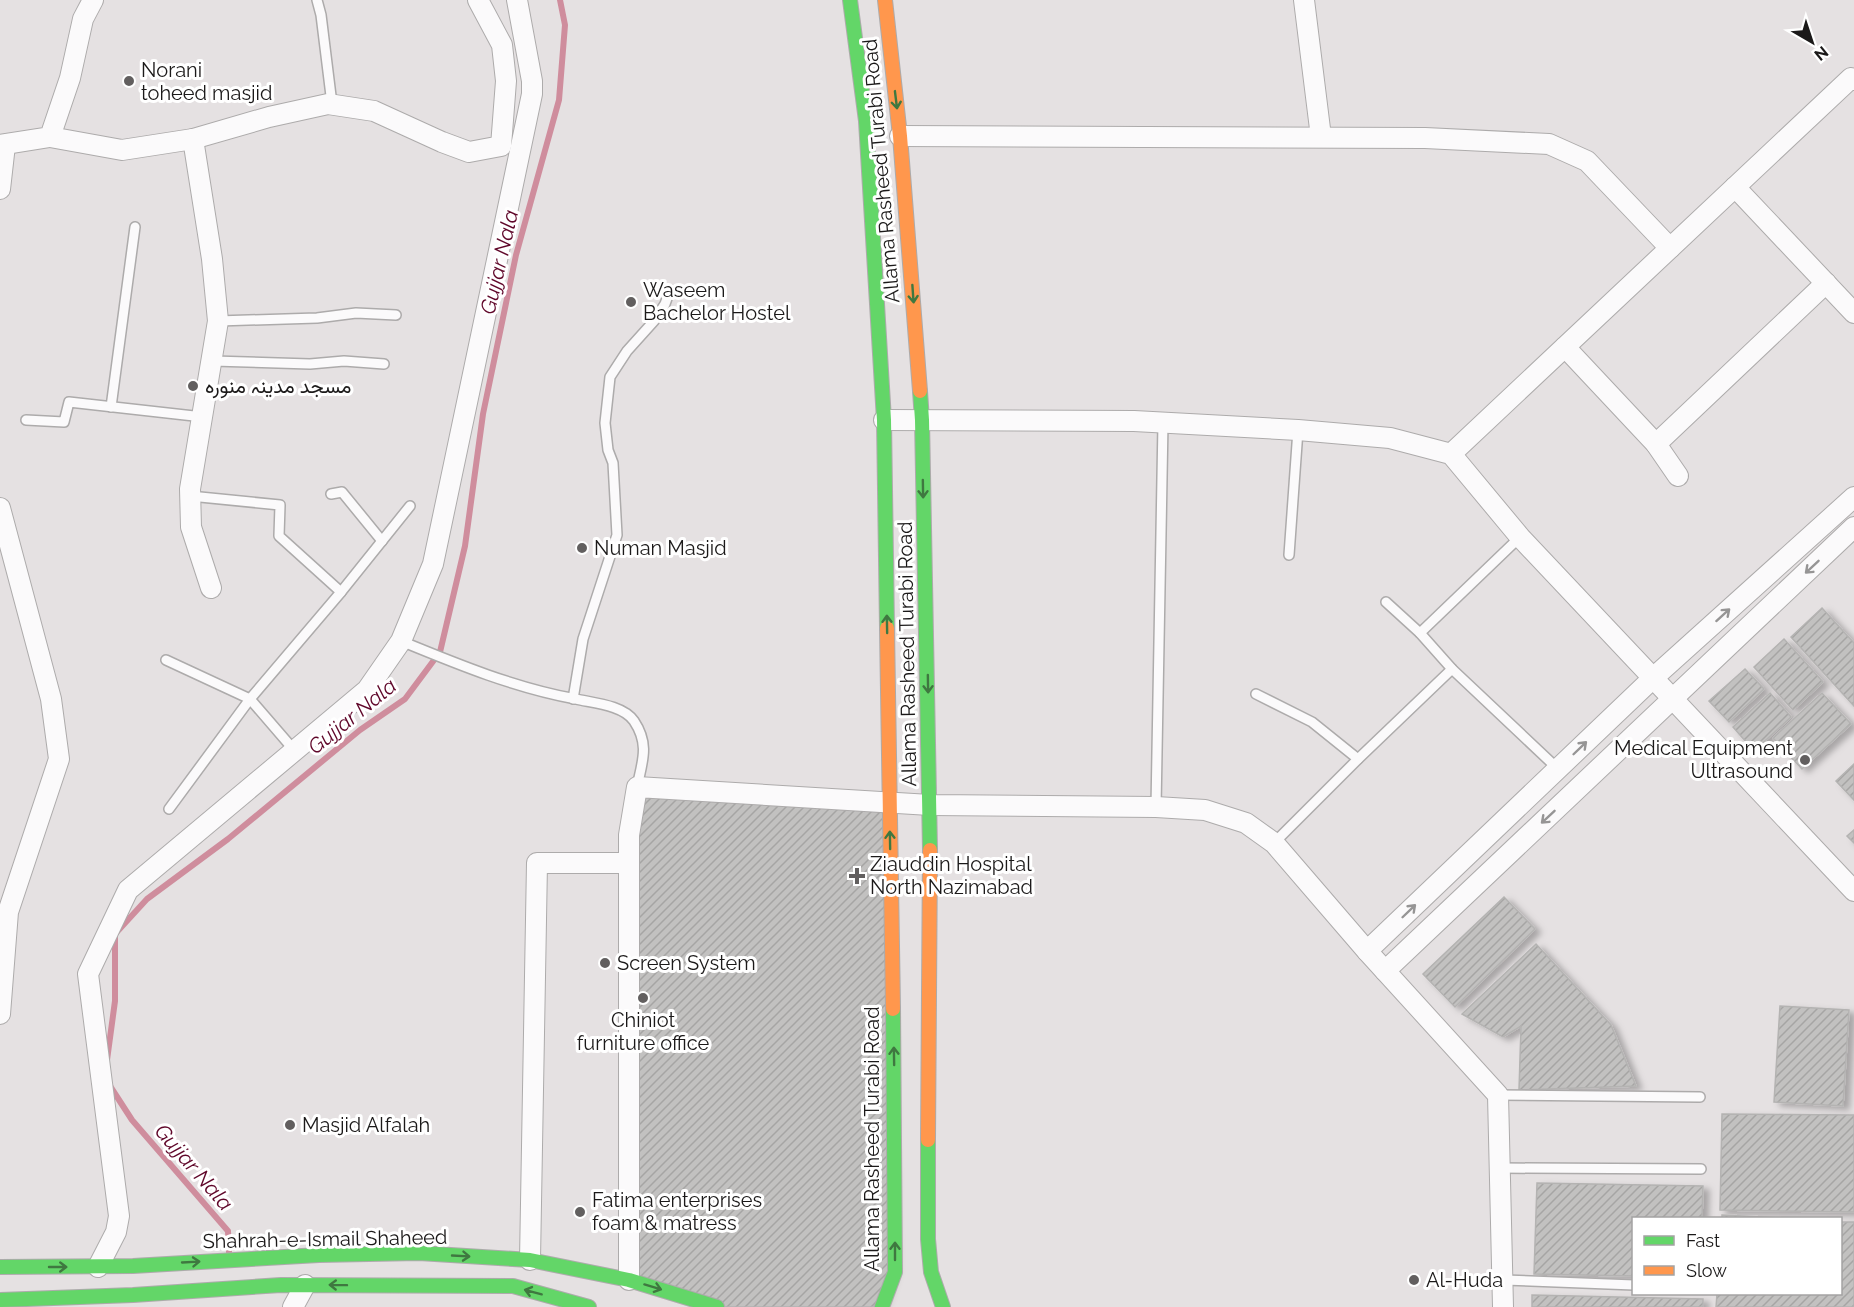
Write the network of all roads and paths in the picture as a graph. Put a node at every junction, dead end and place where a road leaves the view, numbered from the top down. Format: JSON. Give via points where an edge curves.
{"nodes":[{"id":1,"x":93,"y":0,"type":"edge"},
{"id":2,"x":317,"y":0,"type":"edge"},
{"id":3,"x":478,"y":0,"type":"edge"},
{"id":4,"x":517,"y":0,"type":"edge"},
{"id":5,"x":850,"y":0,"type":"edge"},
{"id":6,"x":885,"y":0,"type":"edge"},
{"id":7,"x":1304,"y":0,"type":"edge"},
{"id":8,"x":875,"y":63,"type":"junction"},
{"id":9,"x":1854,"y":80,"type":"edge"},
{"id":10,"x":332,"y":104,"type":"junction"},
{"id":11,"x":900,"y":136,"type":"junction"},
{"id":12,"x":50,"y":137,"type":"junction"},
{"id":13,"x":1321,"y":137,"type":"junction"},
{"id":14,"x":193,"y":139,"type":"junction"},
{"id":15,"x":3,"y":145,"type":"edge"},
{"id":16,"x":1735,"y":187,"type":"junction"},
{"id":17,"x":0,"y":189,"type":"edge"},
{"id":18,"x":889,"y":221,"type":"junction"},
{"id":19,"x":135,"y":227,"type":"dead end"},
{"id":20,"x":1670,"y":248,"type":"junction"},
{"id":21,"x":1826,"y":284,"type":"junction"},
{"id":22,"x":670,"y":290,"type":"dead end"},
{"id":23,"x":1854,"y":313,"type":"edge"},
{"id":24,"x":396,"y":315,"type":"dead end"},
{"id":25,"x":218,"y":321,"type":"junction"},
{"id":26,"x":1565,"y":347,"type":"junction"},
{"id":27,"x":213,"y":361,"type":"junction"},
{"id":28,"x":384,"y":364,"type":"dead end"},
{"id":29,"x":111,"y":407,"type":"junction"},
{"id":30,"x":203,"y":417,"type":"junction"},
{"id":31,"x":26,"y":420,"type":"dead end"},
{"id":32,"x":884,"y":420,"type":"junction"},
{"id":33,"x":922,"y":420,"type":"junction"},
{"id":34,"x":1163,"y":423,"type":"junction"},
{"id":35,"x":1298,"y":430,"type":"junction"},
{"id":36,"x":1656,"y":444,"type":"junction"},
{"id":37,"x":1451,"y":454,"type":"junction"},
{"id":38,"x":1678,"y":477,"type":"dead end"},
{"id":39,"x":331,"y":494,"type":"dead end"},
{"id":40,"x":190,"y":496,"type":"junction"},
{"id":41,"x":1854,"y":497,"type":"edge"},
{"id":42,"x":410,"y":506,"type":"dead end"},
{"id":43,"x":0,"y":508,"type":"edge"},
{"id":44,"x":1854,"y":527,"type":"edge"},
{"id":45,"x":1520,"y":537,"type":"junction"},
{"id":46,"x":382,"y":541,"type":"junction"},
{"id":47,"x":1288,"y":555,"type":"dead end"},
{"id":48,"x":211,"y":588,"type":"dead end"},
{"id":49,"x":341,"y":592,"type":"junction"},
{"id":50,"x":1386,"y":602,"type":"dead end"},
{"id":51,"x":1419,"y":633,"type":"junction"},
{"id":52,"x":401,"y":641,"type":"junction"},
{"id":53,"x":166,"y":660,"type":"dead end"},
{"id":54,"x":1452,"y":669,"type":"junction"},
{"id":55,"x":1652,"y":679,"type":"junction"},
{"id":56,"x":1256,"y":694,"type":"dead end"},
{"id":57,"x":250,"y":699,"type":"junction"},
{"id":58,"x":573,"y":699,"type":"junction"},
{"id":59,"x":1672,"y":699,"type":"junction"},
{"id":60,"x":294,"y":750,"type":"junction"},
{"id":61,"x":1358,"y":759,"type":"junction"},
{"id":62,"x":1558,"y":769,"type":"junction"},
{"id":63,"x":637,"y":787,"type":"junction"},
{"id":64,"x":889,"y":804,"type":"junction"},
{"id":65,"x":930,"y":805,"type":"junction"},
{"id":66,"x":1156,"y":807,"type":"junction"},
{"id":67,"x":169,"y":809,"type":"dead end"},
{"id":68,"x":1274,"y":843,"type":"junction"},
{"id":69,"x":629,"y":863,"type":"junction"},
{"id":70,"x":1854,"y":891,"type":"edge"},
{"id":71,"x":1366,"y":951,"type":"junction"},
{"id":72,"x":1385,"y":971,"type":"junction"},
{"id":73,"x":0,"y":1014,"type":"edge"},
{"id":74,"x":1498,"y":1095,"type":"junction"},
{"id":75,"x":1700,"y":1097,"type":"dead end"},
{"id":76,"x":1500,"y":1168,"type":"junction"},
{"id":77,"x":1701,"y":1169,"type":"dead end"},
{"id":78,"x":530,"y":1260,"type":"junction"},
{"id":79,"x":0,"y":1267,"type":"edge"},
{"id":80,"x":98,"y":1267,"type":"junction"},
{"id":81,"x":629,"y":1280,"type":"junction"},
{"id":82,"x":1504,"y":1280,"type":"junction"},
{"id":83,"x":305,"y":1284,"type":"junction"},
{"id":84,"x":1632,"y":1285,"type":"edge"},
{"id":85,"x":0,"y":1300,"type":"edge"},
{"id":86,"x":293,"y":1307,"type":"edge"},
{"id":87,"x":589,"y":1307,"type":"edge"},
{"id":88,"x":717,"y":1307,"type":"edge"},
{"id":89,"x":882,"y":1307,"type":"edge"},
{"id":90,"x":943,"y":1307,"type":"edge"},
{"id":91,"x":1503,"y":1307,"type":"edge"}],
"edges":[{"from":1,"to":12,"type":"street","via":[[83,19],[70,78]]},
{"from":2,"to":10,"type":"lane"},
{"from":3,"to":10,"type":"street","via":[[502,45],[506,81],[501,146],[469,152],[374,111]]},
{"from":4,"to":52,"type":"street","via":[[532,94],[433,564]]},
{"from":5,"to":8,"type":"main road","name":"Allama Rasheed Turabi Road"},
{"from":6,"to":8,"type":"main road","name":"Allama Rasheed Turabi Road"},
{"from":7,"to":13,"type":"street"},
{"from":8,"to":11,"type":"main road","name":"Allama Rasheed Turabi Road","one_way":true},
{"from":8,"to":18,"type":"main road","name":"Allama Rasheed Turabi Road","via":[[866,121]]},
{"from":9,"to":16,"type":"street","via":[[1851,78]]},
{"from":10,"to":14,"type":"street"},
{"from":11,"to":13,"type":"street"},
{"from":11,"to":18,"type":"main road","name":"Allama Rasheed Turabi Road"},
{"from":12,"to":14,"type":"street","via":[[122,150]]},
{"from":12,"to":15,"type":"street"},
{"from":13,"to":20,"type":"street","via":[[1549,144],[1587,160]]},
{"from":14,"to":25,"type":"street"},
{"from":15,"to":17,"type":"street"},
{"from":16,"to":20,"type":"street"},
{"from":16,"to":21,"type":"street"},
{"from":18,"to":32,"type":"main road","name":"Allama Rasheed Turabi Road"},
{"from":18,"to":33,"type":"main road","name":"Allama Rasheed Turabi Road","one_way":true},
{"from":19,"to":29,"type":"lane"},
{"from":20,"to":26,"type":"street"},
{"from":21,"to":23,"type":"street"},
{"from":21,"to":36,"type":"street"},
{"from":22,"to":58,"type":"lane","via":[[654,321],[610,377],[605,423],[613,462],[617,535],[583,639]]},
{"from":24,"to":25,"type":"lane","via":[[356,313]]},
{"from":25,"to":27,"type":"street"},
{"from":26,"to":36,"type":"street"},
{"from":26,"to":37,"type":"street"},
{"from":27,"to":28,"type":"lane"},
{"from":27,"to":30,"type":"street"},
{"from":29,"to":30,"type":"lane"},
{"from":29,"to":31,"type":"lane","via":[[69,402],[64,422]]},
{"from":30,"to":40,"type":"street"},
{"from":32,"to":33,"type":"street"},
{"from":64,"to":32,"type":"main road","name":"Allama Rasheed Turabi Road","one_way":true},
{"from":33,"to":34,"type":"street"},
{"from":33,"to":65,"type":"main road","name":"Allama Rasheed Turabi Road","one_way":true},
{"from":34,"to":35,"type":"street"},
{"from":34,"to":66,"type":"lane"},
{"from":35,"to":37,"type":"street","via":[[1390,438]]},
{"from":35,"to":47,"type":"lane"},
{"from":36,"to":38,"type":"street"},
{"from":37,"to":45,"type":"street"},
{"from":39,"to":46,"type":"lane","via":[[342,492]]},
{"from":40,"to":48,"type":"street","via":[[191,527]]},
{"from":40,"to":49,"type":"lane","via":[[280,505],[279,536]]},
{"from":55,"to":41,"type":"street","one_way":true},
{"from":42,"to":46,"type":"lane"},
{"from":43,"to":73,"type":"street","via":[[51,699],[58,759],[8,912]]},
{"from":44,"to":59,"type":"street","one_way":true},
{"from":45,"to":51,"type":"lane"},
{"from":45,"to":55,"type":"street"},
{"from":46,"to":49,"type":"lane"},
{"from":49,"to":57,"type":"lane"},
{"from":50,"to":51,"type":"lane"},
{"from":51,"to":54,"type":"lane"},
{"from":52,"to":58,"type":"lane","via":[[464,666]]},
{"from":52,"to":60,"type":"street","via":[[367,690]]},
{"from":53,"to":57,"type":"lane"},
{"from":54,"to":61,"type":"lane"},
{"from":54,"to":62,"type":"lane"},
{"from":55,"to":59,"type":"street"},
{"from":62,"to":55,"type":"street","one_way":true},
{"from":56,"to":61,"type":"lane","via":[[1312,722]]},
{"from":57,"to":60,"type":"lane"},
{"from":57,"to":67,"type":"lane"},
{"from":58,"to":63,"type":"lane","via":[[613,706],[633,719],[645,744]]},
{"from":59,"to":70,"type":"street"},
{"from":59,"to":72,"type":"street","one_way":true},
{"from":60,"to":80,"type":"street","via":[[128,890],[88,974],[119,1216],[116,1232]]},
{"from":61,"to":68,"type":"lane"},
{"from":71,"to":62,"type":"street","one_way":true},
{"from":63,"to":64,"type":"street"},
{"from":63,"to":69,"type":"street"},
{"from":64,"to":65,"type":"street"},
{"from":89,"to":64,"type":"main road","name":"Allama Rasheed Turabi Road","one_way":true,"via":[[895,1272]]},
{"from":65,"to":66,"type":"street"},
{"from":65,"to":90,"type":"main road","name":"Allama Rasheed Turabi Road","via":[[928,1239],[931,1272]]},
{"from":66,"to":68,"type":"street","via":[[1205,810],[1246,824]]},
{"from":68,"to":71,"type":"street"},
{"from":69,"to":78,"type":"street","via":[[537,863]]},
{"from":69,"to":81,"type":"street"},
{"from":71,"to":72,"type":"street"},
{"from":72,"to":74,"type":"street"},
{"from":74,"to":75,"type":"lane"},
{"from":74,"to":76,"type":"street"},
{"from":76,"to":77,"type":"lane"},
{"from":76,"to":82,"type":"street"},
{"from":80,"to":78,"type":"main road","name":"Shahrah-e-Ismail Shaheed","one_way":true,"via":[[419,1253]]},
{"from":78,"to":81,"type":"main road","name":"Shahrah-e-Ismail Shaheed"},
{"from":79,"to":80,"type":"main road","name":"Shahrah-e-Ismail Shaheed","one_way":true},
{"from":81,"to":88,"type":"main road","name":"Shahrah-e-Ismail Shaheed","one_way":true},
{"from":82,"to":84,"type":"lane"},
{"from":82,"to":91,"type":"street"},
{"from":83,"to":85,"type":"main road"},
{"from":83,"to":86,"type":"street"},
{"from":87,"to":83,"type":"main road","one_way":true,"via":[[513,1286]]}]}
